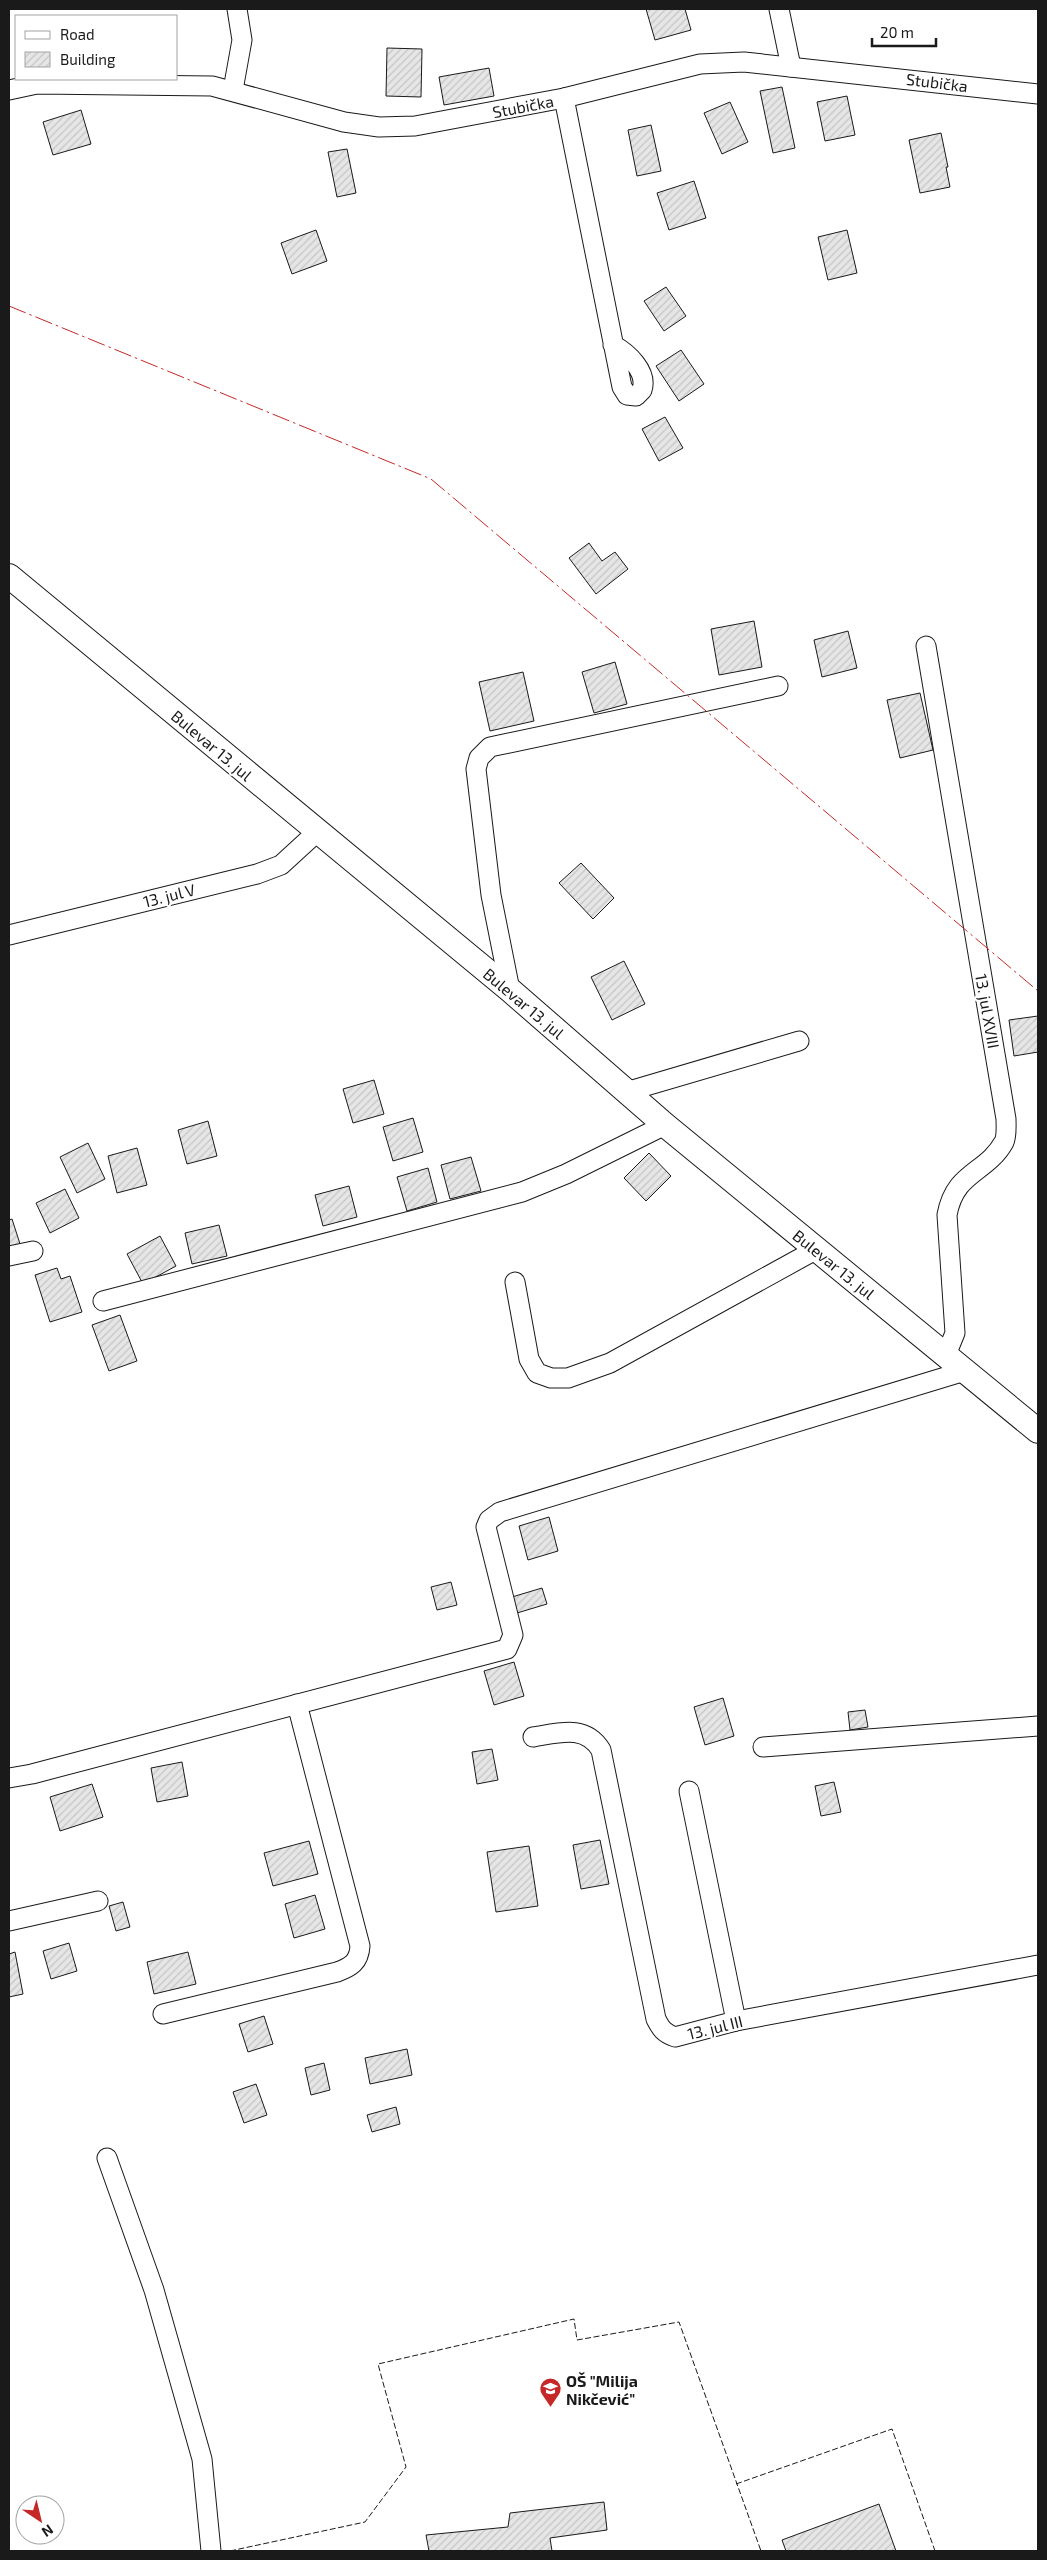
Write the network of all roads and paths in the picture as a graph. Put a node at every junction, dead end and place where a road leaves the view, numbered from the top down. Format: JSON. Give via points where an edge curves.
{"nodes":[{"id":1,"x":237,"y":9,"type":"edge"},
{"id":2,"x":779,"y":9,"type":"edge"},
{"id":3,"x":791,"y":67,"type":"junction"},
{"id":4,"x":9,"y":90,"type":"edge"},
{"id":5,"x":232,"y":90,"type":"junction"},
{"id":6,"x":1038,"y":94,"type":"edge"},
{"id":7,"x":564,"y":98,"type":"junction"},
{"id":8,"x":613,"y":345,"type":"dead end"},
{"id":9,"x":9,"y":576,"type":"edge"},
{"id":10,"x":926,"y":646,"type":"dead end"},
{"id":11,"x":778,"y":686,"type":"dead end"},
{"id":12,"x":317,"y":832,"type":"junction"},
{"id":13,"x":9,"y":935,"type":"edge"},
{"id":14,"x":510,"y":990,"type":"junction"},
{"id":15,"x":799,"y":1041,"type":"dead end"},
{"id":16,"x":629,"y":1091,"type":"junction"},
{"id":17,"x":665,"y":1125,"type":"junction"},
{"id":18,"x":816,"y":1249,"type":"junction"},
{"id":19,"x":33,"y":1251,"type":"dead end"},
{"id":20,"x":9,"y":1256,"type":"edge"},
{"id":21,"x":515,"y":1282,"type":"dead end"},
{"id":22,"x":103,"y":1301,"type":"dead end"},
{"id":23,"x":946,"y":1355,"type":"junction"},
{"id":24,"x":966,"y":1371,"type":"junction"},
{"id":25,"x":1038,"y":1431,"type":"edge"},
{"id":26,"x":297,"y":1704,"type":"junction"},
{"id":27,"x":1038,"y":1726,"type":"edge"},
{"id":28,"x":533,"y":1737,"type":"dead end"},
{"id":29,"x":763,"y":1747,"type":"dead end"},
{"id":30,"x":9,"y":1778,"type":"edge"},
{"id":31,"x":689,"y":1791,"type":"dead end"},
{"id":32,"x":98,"y":1901,"type":"dead end"},
{"id":33,"x":9,"y":1921,"type":"edge"},
{"id":34,"x":1038,"y":1965,"type":"edge"},
{"id":35,"x":163,"y":2014,"type":"dead end"},
{"id":36,"x":736,"y":2021,"type":"junction"},
{"id":37,"x":107,"y":2158,"type":"dead end"},
{"id":38,"x":211,"y":2551,"type":"edge"}],
"edges":[{"from":1,"to":5,"type":"street","via":[[242,40]]},
{"from":2,"to":3,"type":"street"},
{"from":3,"to":6,"type":"street","name":"Stubička"},
{"from":3,"to":7,"type":"street","name":"Stubička","via":[[744,62],[700,64]]},
{"from":4,"to":5,"type":"street","name":"Stubička","via":[[37,84],[212,86]]},
{"from":5,"to":7,"type":"street","name":"Stubička","via":[[344,122],[379,127],[415,126]]},
{"from":7,"to":8,"type":"street"},
{"from":9,"to":12,"type":"street","name":"Bulevar 13. jul"},
{"from":10,"to":23,"type":"street","name":"13. jul XVIII","via":[[1006,1118],[1005,1141],[956,1188],[950,1201],[947,1215],[955,1333]]},
{"from":11,"to":14,"type":"street","via":[[490,747],[479,758],[476,770],[491,895]]},
{"from":12,"to":13,"type":"street","name":"13. jul V","via":[[281,865],[257,874]]},
{"from":12,"to":14,"type":"street","name":"Bulevar 13. jul"},
{"from":14,"to":16,"type":"street","name":"Bulevar 13. jul"},
{"from":15,"to":16,"type":"street"},
{"from":16,"to":17,"type":"street","name":"Bulevar 13. jul"},
{"from":17,"to":18,"type":"street","name":"Bulevar 13. jul"},
{"from":17,"to":22,"type":"street","via":[[522,1192]]},
{"from":18,"to":21,"type":"street","via":[[610,1363],[568,1378],[551,1378],[537,1372],[529,1359]]},
{"from":18,"to":23,"type":"street","name":"Bulevar 13. jul"},
{"from":19,"to":20,"type":"street"},
{"from":23,"to":24,"type":"street","name":"Bulevar 13. jul"},
{"from":24,"to":25,"type":"street","name":"Bulevar 13. jul"},
{"from":24,"to":26,"type":"street","via":[[500,1512],[489,1520],[486,1528],[513,1635],[507,1649]]},
{"from":26,"to":30,"type":"street"},
{"from":26,"to":35,"type":"street","via":[[360,1946],[359,1957],[349,1968],[337,1972]]},
{"from":27,"to":29,"type":"street"},
{"from":28,"to":36,"type":"street","name":"13. jul III","via":[[575,1731],[594,1739],[601,1750],[656,2019],[661,2029],[675,2037]]},
{"from":31,"to":36,"type":"street"},
{"from":32,"to":33,"type":"street"},
{"from":34,"to":36,"type":"street","name":"13. jul III"},
{"from":37,"to":38,"type":"street","via":[[154,2290],[202,2459]]}]}
